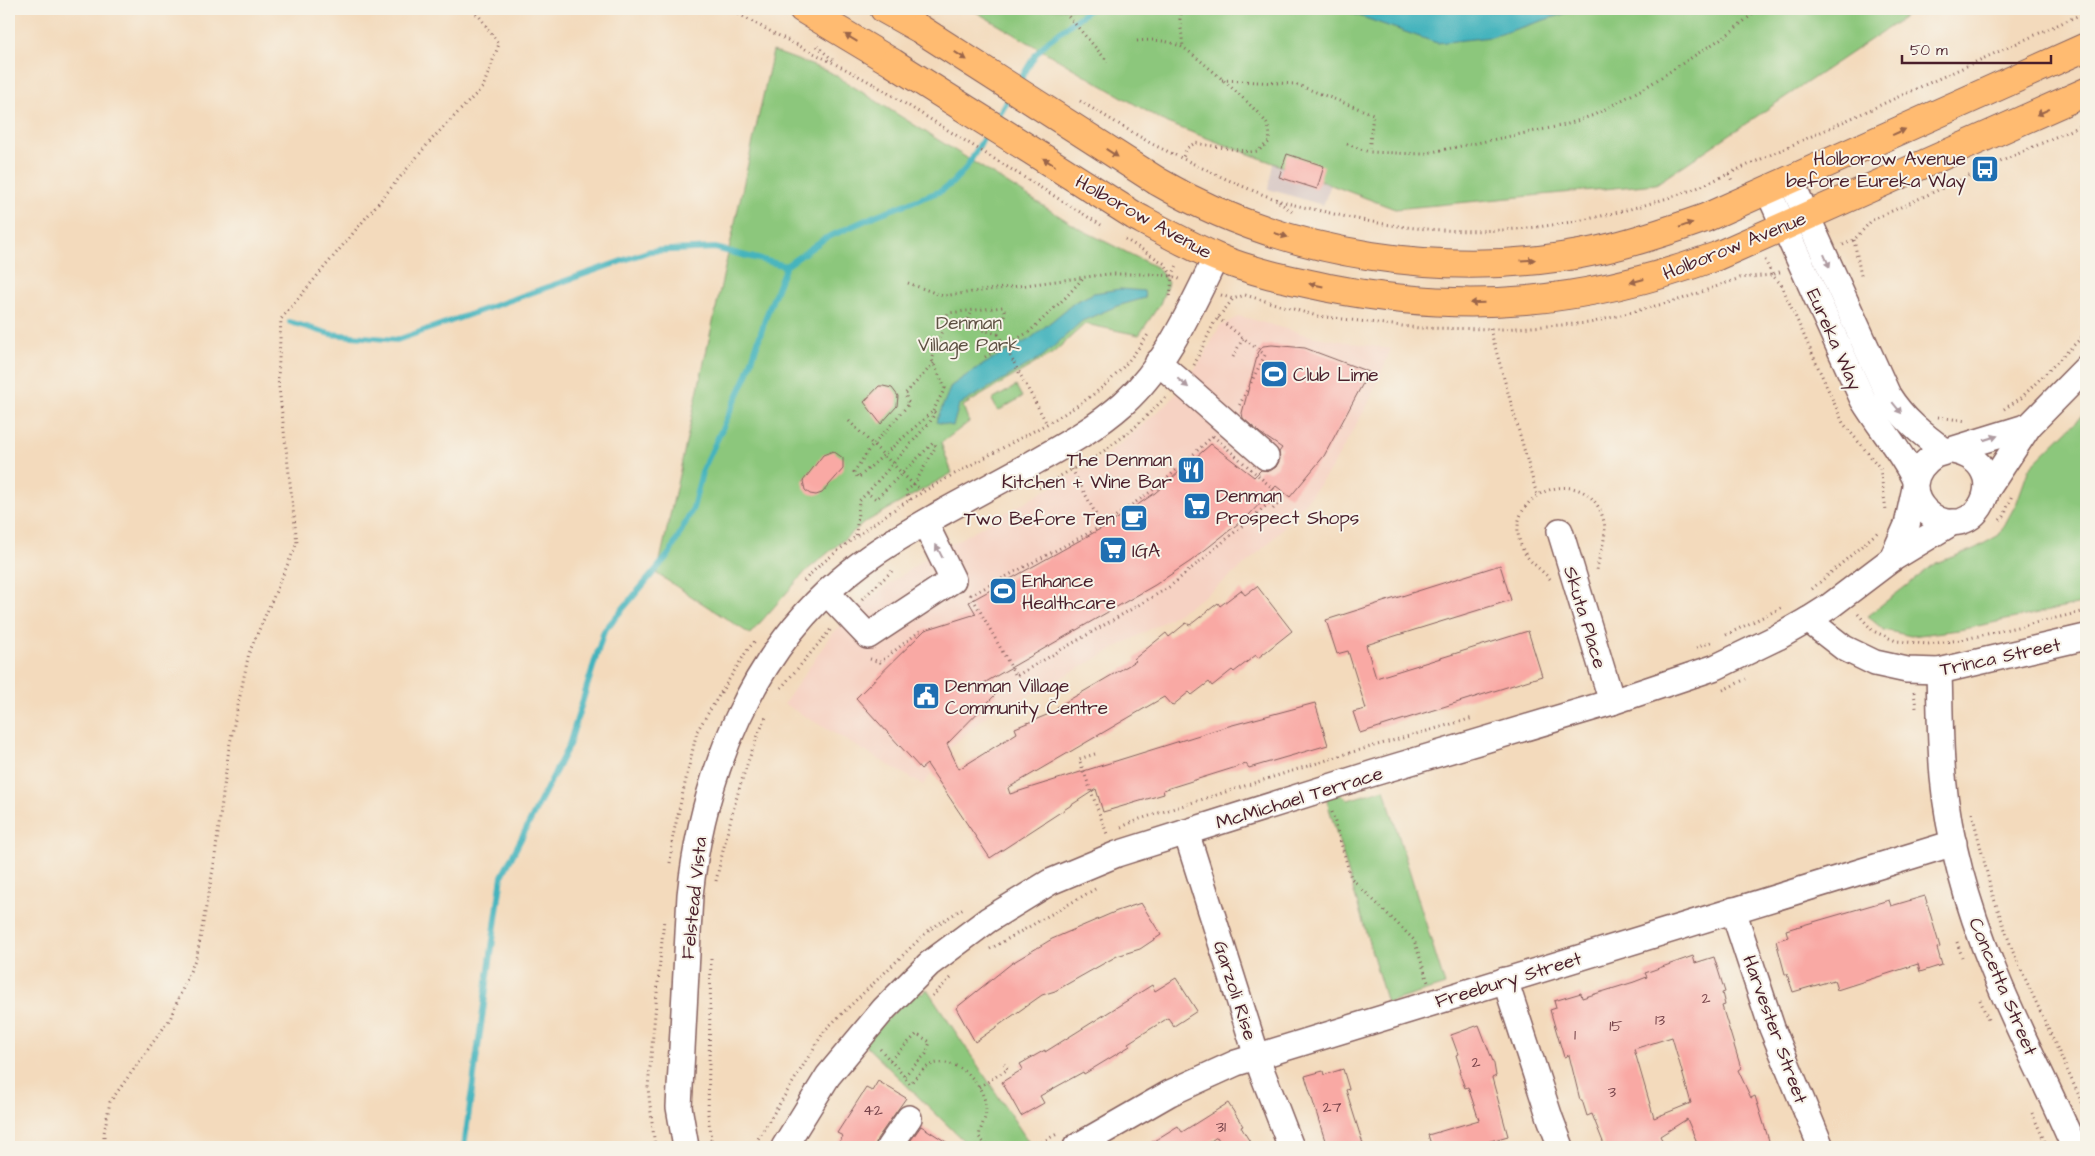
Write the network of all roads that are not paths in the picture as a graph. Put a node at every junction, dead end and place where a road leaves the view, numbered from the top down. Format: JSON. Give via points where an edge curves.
{"nodes":[{"id":1,"x":803,"y":9,"type":"edge"},
{"id":2,"x":884,"y":9,"type":"edge"},
{"id":3,"x":2086,"y":47,"type":"edge"},
{"id":4,"x":2086,"y":92,"type":"edge"},
{"id":5,"x":1779,"y":186,"type":"junction"},
{"id":6,"x":1234,"y":219,"type":"junction"},
{"id":7,"x":1796,"y":222,"type":"junction"},
{"id":8,"x":1216,"y":257,"type":"junction"},
{"id":9,"x":1158,"y":362,"type":"junction"},
{"id":10,"x":2086,"y":368,"type":"edge"},
{"id":11,"x":2029,"y":426,"type":"junction"},
{"id":12,"x":1949,"y":451,"type":"junction"},
{"id":13,"x":1266,"y":457,"type":"dead end"},
{"id":14,"x":1915,"y":484,"type":"junction"},
{"id":15,"x":1987,"y":490,"type":"junction"},
{"id":16,"x":1953,"y":522,"type":"junction"},
{"id":17,"x":925,"y":523,"type":"junction"},
{"id":18,"x":1560,"y":531,"type":"dead end"},
{"id":19,"x":1892,"y":559,"type":"junction"},
{"id":20,"x":827,"y":593,"type":"junction"},
{"id":21,"x":1806,"y":608,"type":"junction"},
{"id":22,"x":2086,"y":637,"type":"edge"},
{"id":23,"x":1940,"y":671,"type":"junction"},
{"id":24,"x":1612,"y":702,"type":"junction"},
{"id":25,"x":1186,"y":832,"type":"junction"},
{"id":26,"x":1954,"y":843,"type":"junction"},
{"id":27,"x":1733,"y":910,"type":"junction"},
{"id":28,"x":1505,"y":980,"type":"junction"},
{"id":29,"x":1258,"y":1056,"type":"junction"},
{"id":30,"x":909,"y":1118,"type":"dead end"},
{"id":31,"x":1068,"y":1140,"type":"edge"},
{"id":32,"x":686,"y":1147,"type":"edge"},
{"id":33,"x":784,"y":1147,"type":"edge"},
{"id":34,"x":889,"y":1147,"type":"edge"},
{"id":35,"x":1291,"y":1147,"type":"edge"},
{"id":36,"x":1561,"y":1147,"type":"edge"},
{"id":37,"x":1821,"y":1147,"type":"edge"},
{"id":38,"x":2074,"y":1147,"type":"edge"}],
"edges":[{"from":8,"to":1,"type":"main road","name":"Holborow Avenue","one_way":true,"bridge":true,"via":[[1128,226],[893,63]]},
{"from":2,"to":6,"type":"main road","name":"Holborow Avenue","one_way":true,"bridge":true,"via":[[1185,198]]},
{"from":5,"to":3,"type":"main road","name":"Holborow Avenue","one_way":true},
{"from":4,"to":7,"type":"main road","name":"Holborow Avenue","one_way":true},
{"from":6,"to":5,"type":"main road","name":"Holborow Avenue","one_way":true,"via":[[1346,251],[1400,259],[1462,263],[1530,261],[1599,250],[1657,235]]},
{"from":5,"to":7,"type":"street","name":"Eureka Way"},
{"from":6,"to":8,"type":"main road","name":"Felstead Vista"},
{"from":7,"to":8,"type":"main road","name":"Holborow Avenue","one_way":true,"via":[[1665,274],[1603,290],[1499,302],[1452,303],[1364,294],[1259,272]]},
{"from":7,"to":12,"type":"street","name":"Eureka Way","one_way":true,"via":[[1896,408],[1916,429]]},
{"from":7,"to":14,"type":"street","name":"Eureka Way","via":[[1863,400],[1906,460]]},
{"from":8,"to":9,"type":"street","name":"Felstead Vista","via":[[1171,345]]},
{"from":9,"to":13,"type":"street","one_way":true,"via":[[1207,404],[1220,434]]},
{"from":9,"to":17,"type":"street","name":"Felstead Vista","via":[[1124,403],[1086,433]]},
{"from":10,"to":11,"type":"street"},
{"from":12,"to":11,"type":"street","one_way":true},
{"from":11,"to":15,"type":"street"},
{"from":12,"to":14,"type":"street","via":[[1935,454],[1926,461],[1919,469]]},
{"from":12,"to":15,"type":"street","via":[[1964,453],[1974,459],[1986,478]]},
{"from":14,"to":16,"type":"street","via":[[1917,499],[1931,517]]},
{"from":14,"to":19,"type":"street","name":"McMichael Terrace","via":[[1907,525]]},
{"from":15,"to":16,"type":"street","via":[[1982,504],[1972,515]]},
{"from":16,"to":19,"type":"street","name":"McMichael Terrace"},
{"from":17,"to":20,"type":"street","name":"Felstead Vista","via":[[849,572]]},
{"from":20,"to":17,"type":"street","one_way":true,"via":[[868,636],[953,580]]},
{"from":18,"to":24,"type":"street","name":"Skuta Place"},
{"from":19,"to":21,"type":"street","name":"McMichael Terrace","via":[[1830,606]]},
{"from":20,"to":32,"type":"street","name":"Felstead Vista","via":[[770,659],[740,712],[716,769],[699,830],[690,895],[679,1107]]},
{"from":21,"to":23,"type":"street","name":"Trinca Street","via":[[1844,648],[1875,663],[1908,670]]},
{"from":21,"to":24,"type":"street","name":"McMichael Terrace","via":[[1778,637],[1716,666]]},
{"from":22,"to":23,"type":"street","name":"Trinca Street"},
{"from":23,"to":26,"type":"street","name":"Concetta Street","via":[[1943,778]]},
{"from":24,"to":25,"type":"street","name":"McMichael Terrace"},
{"from":25,"to":29,"type":"street","name":"Garzoli Rise"},
{"from":25,"to":33,"type":"street","name":"McMichael Terrace","via":[[1117,854],[1050,882],[988,920],[929,964],[876,1017],[828,1076]]},
{"from":26,"to":27,"type":"street","name":"Freebury Street"},
{"from":26,"to":38,"type":"street","name":"Concetta Street","via":[[1972,909],[1994,971]]},
{"from":27,"to":28,"type":"street","name":"Freebury Street"},
{"from":27,"to":37,"type":"street","name":"Harvester Street","via":[[1772,1028]]},
{"from":28,"to":29,"type":"street","name":"Freebury Street"},
{"from":28,"to":36,"type":"street"},
{"from":29,"to":31,"type":"street","name":"Freebury Street","via":[[1229,1065]]},
{"from":29,"to":35,"type":"street","name":"Garzoli Rise"},
{"from":30,"to":34,"type":"street"}]}
